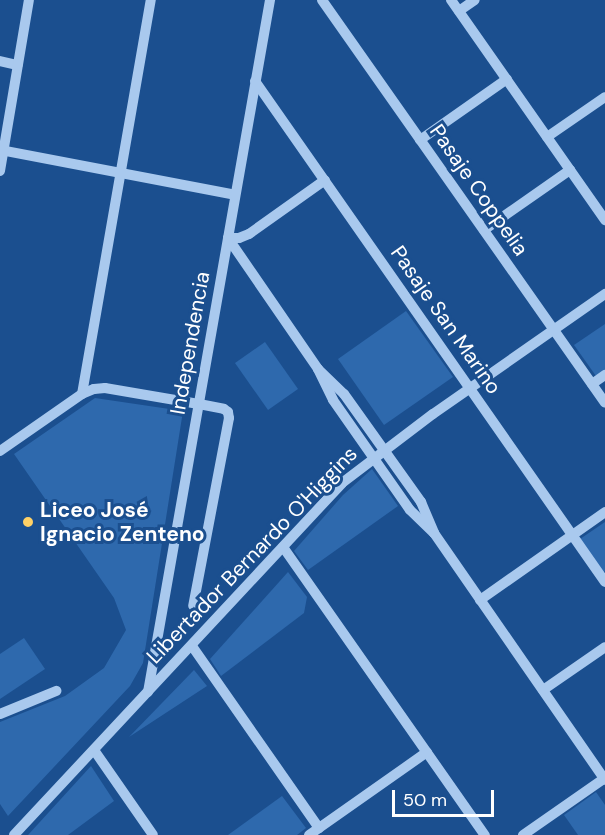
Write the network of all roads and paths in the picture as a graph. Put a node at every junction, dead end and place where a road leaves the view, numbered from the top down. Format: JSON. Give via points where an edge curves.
{"nodes":[{"id":1,"x":29,"y":0,"type":"edge"},
{"id":2,"x":151,"y":0,"type":"edge"},
{"id":3,"x":270,"y":0,"type":"edge"},
{"id":4,"x":322,"y":0,"type":"edge"},
{"id":5,"x":451,"y":0,"type":"edge"},
{"id":6,"x":475,"y":0,"type":"edge"},
{"id":7,"x":459,"y":11,"type":"junction"},
{"id":8,"x":0,"y":61,"type":"edge"},
{"id":9,"x":18,"y":64,"type":"junction"},
{"id":10,"x":507,"y":80,"type":"junction"},
{"id":11,"x":255,"y":81,"type":"junction"},
{"id":12,"x":605,"y":97,"type":"edge"},
{"id":13,"x":547,"y":137,"type":"junction"},
{"id":14,"x":420,"y":140,"type":"junction"},
{"id":15,"x":2,"y":150,"type":"edge"},
{"id":16,"x":570,"y":170,"type":"junction"},
{"id":17,"x":0,"y":171,"type":"edge"},
{"id":18,"x":121,"y":173,"type":"junction"},
{"id":19,"x":325,"y":180,"type":"junction"},
{"id":20,"x":235,"y":195,"type":"junction"},
{"id":21,"x":605,"y":220,"type":"edge"},
{"id":22,"x":484,"y":230,"type":"junction"},
{"id":23,"x":228,"y":238,"type":"junction"},
{"id":24,"x":605,"y":294,"type":"edge"},
{"id":25,"x":554,"y":330,"type":"junction"},
{"id":26,"x":318,"y":369,"type":"junction"},
{"id":27,"x":605,"y":375,"type":"edge"},
{"id":28,"x":592,"y":384,"type":"junction"},
{"id":29,"x":469,"y":387,"type":"junction"},
{"id":30,"x":82,"y":394,"type":"junction"},
{"id":31,"x":605,"y":403,"type":"edge"},
{"id":32,"x":199,"y":404,"type":"junction"},
{"id":33,"x":383,"y":449,"type":"junction"},
{"id":34,"x":0,"y":451,"type":"edge"},
{"id":35,"x":373,"y":457,"type":"junction"},
{"id":36,"x":605,"y":512,"type":"edge"},
{"id":37,"x":434,"y":533,"type":"junction"},
{"id":38,"x":573,"y":535,"type":"junction"},
{"id":39,"x":283,"y":547,"type":"junction"},
{"id":40,"x":605,"y":582,"type":"edge"},
{"id":41,"x":480,"y":600,"type":"junction"},
{"id":42,"x":193,"y":606,"type":"dead end"},
{"id":43,"x":192,"y":646,"type":"junction"},
{"id":44,"x":605,"y":647,"type":"edge"},
{"id":45,"x":543,"y":690,"type":"junction"},
{"id":46,"x":56,"y":691,"type":"dead end"},
{"id":47,"x":148,"y":692,"type":"junction"},
{"id":48,"x":0,"y":714,"type":"edge"},
{"id":49,"x":94,"y":750,"type":"junction"},
{"id":50,"x":427,"y":752,"type":"junction"},
{"id":51,"x":605,"y":778,"type":"edge"},
{"id":52,"x":314,"y":832,"type":"edge"},
{"id":53,"x":14,"y":835,"type":"edge"},
{"id":54,"x":153,"y":835,"type":"edge"},
{"id":55,"x":485,"y":835,"type":"edge"},
{"id":56,"x":523,"y":835,"type":"edge"}],
"edges":[{"from":1,"to":9,"type":"street"},
{"from":2,"to":18,"type":"street"},
{"from":3,"to":11,"type":"street","name":"Independencia"},
{"from":4,"to":14,"type":"street","name":"Pasaje Coppelia"},
{"from":5,"to":7,"type":"street"},
{"from":6,"to":7,"type":"street"},
{"from":7,"to":10,"type":"street"},
{"from":8,"to":9,"type":"street"},
{"from":9,"to":15,"type":"street"},
{"from":10,"to":13,"type":"street"},
{"from":10,"to":14,"type":"street"},
{"from":11,"to":19,"type":"street","name":"Pasaje San Marino"},
{"from":11,"to":20,"type":"street","name":"Independencia"},
{"from":12,"to":13,"type":"street"},
{"from":13,"to":16,"type":"street"},
{"from":14,"to":22,"type":"street","name":"Pasaje Coppelia"},
{"from":15,"to":17,"type":"street"},
{"from":15,"to":18,"type":"street"},
{"from":16,"to":21,"type":"street"},
{"from":16,"to":22,"type":"street"},
{"from":18,"to":20,"type":"street"},
{"from":18,"to":30,"type":"street"},
{"from":19,"to":23,"type":"street","via":[[249,234]]},
{"from":19,"to":29,"type":"street","name":"Pasaje San Marino"},
{"from":20,"to":23,"type":"street","name":"Independencia"},
{"from":22,"to":25,"type":"street","name":"Pasaje Coppelia"},
{"from":23,"to":26,"type":"street"},
{"from":23,"to":32,"type":"street","name":"Independencia"},
{"from":24,"to":25,"type":"street","name":"Libertador Bernardo O'Higgins"},
{"from":25,"to":28,"type":"street","name":"Pasaje Coppelia"},
{"from":25,"to":29,"type":"street","name":"Libertador Bernardo O'Higgins"},
{"from":26,"to":33,"type":"street","via":[[344,394]]},
{"from":26,"to":35,"type":"street","via":[[328,393]]},
{"from":27,"to":28,"type":"street"},
{"from":28,"to":31,"type":"street","name":"Pasaje Coppelia"},
{"from":29,"to":33,"type":"street","name":"Libertador Bernardo O'Higgins"},
{"from":29,"to":38,"type":"street","name":"Pasaje San Marino"},
{"from":30,"to":32,"type":"street","via":[[105,388]]},
{"from":30,"to":34,"type":"street"},
{"from":32,"to":42,"type":"street","via":[[224,409],[229,418]]},
{"from":32,"to":47,"type":"street","name":"Independencia"},
{"from":33,"to":35,"type":"street","name":"Libertador Bernardo O'Higgins"},
{"from":33,"to":37,"type":"street","via":[[421,502]]},
{"from":35,"to":37,"type":"street","via":[[416,518]]},
{"from":35,"to":39,"type":"street","name":"Libertador Bernardo O'Higgins","via":[[342,483]]},
{"from":36,"to":38,"type":"street"},
{"from":37,"to":41,"type":"street"},
{"from":38,"to":40,"type":"street","name":"Pasaje San Marino"},
{"from":38,"to":41,"type":"street"},
{"from":39,"to":43,"type":"street","name":"Libertador Bernardo O'Higgins"},
{"from":39,"to":50,"type":"street"},
{"from":41,"to":45,"type":"street"},
{"from":43,"to":47,"type":"street","name":"Libertador Bernardo O'Higgins"},
{"from":43,"to":52,"type":"street"},
{"from":44,"to":45,"type":"street"},
{"from":45,"to":51,"type":"street"},
{"from":46,"to":48,"type":"street"},
{"from":47,"to":49,"type":"street","name":"Libertador Bernardo O'Higgins"},
{"from":49,"to":53,"type":"street","name":"Libertador Bernardo O'Higgins"},
{"from":49,"to":54,"type":"street"},
{"from":50,"to":52,"type":"street"},
{"from":50,"to":55,"type":"street"},
{"from":51,"to":56,"type":"street"}]}
